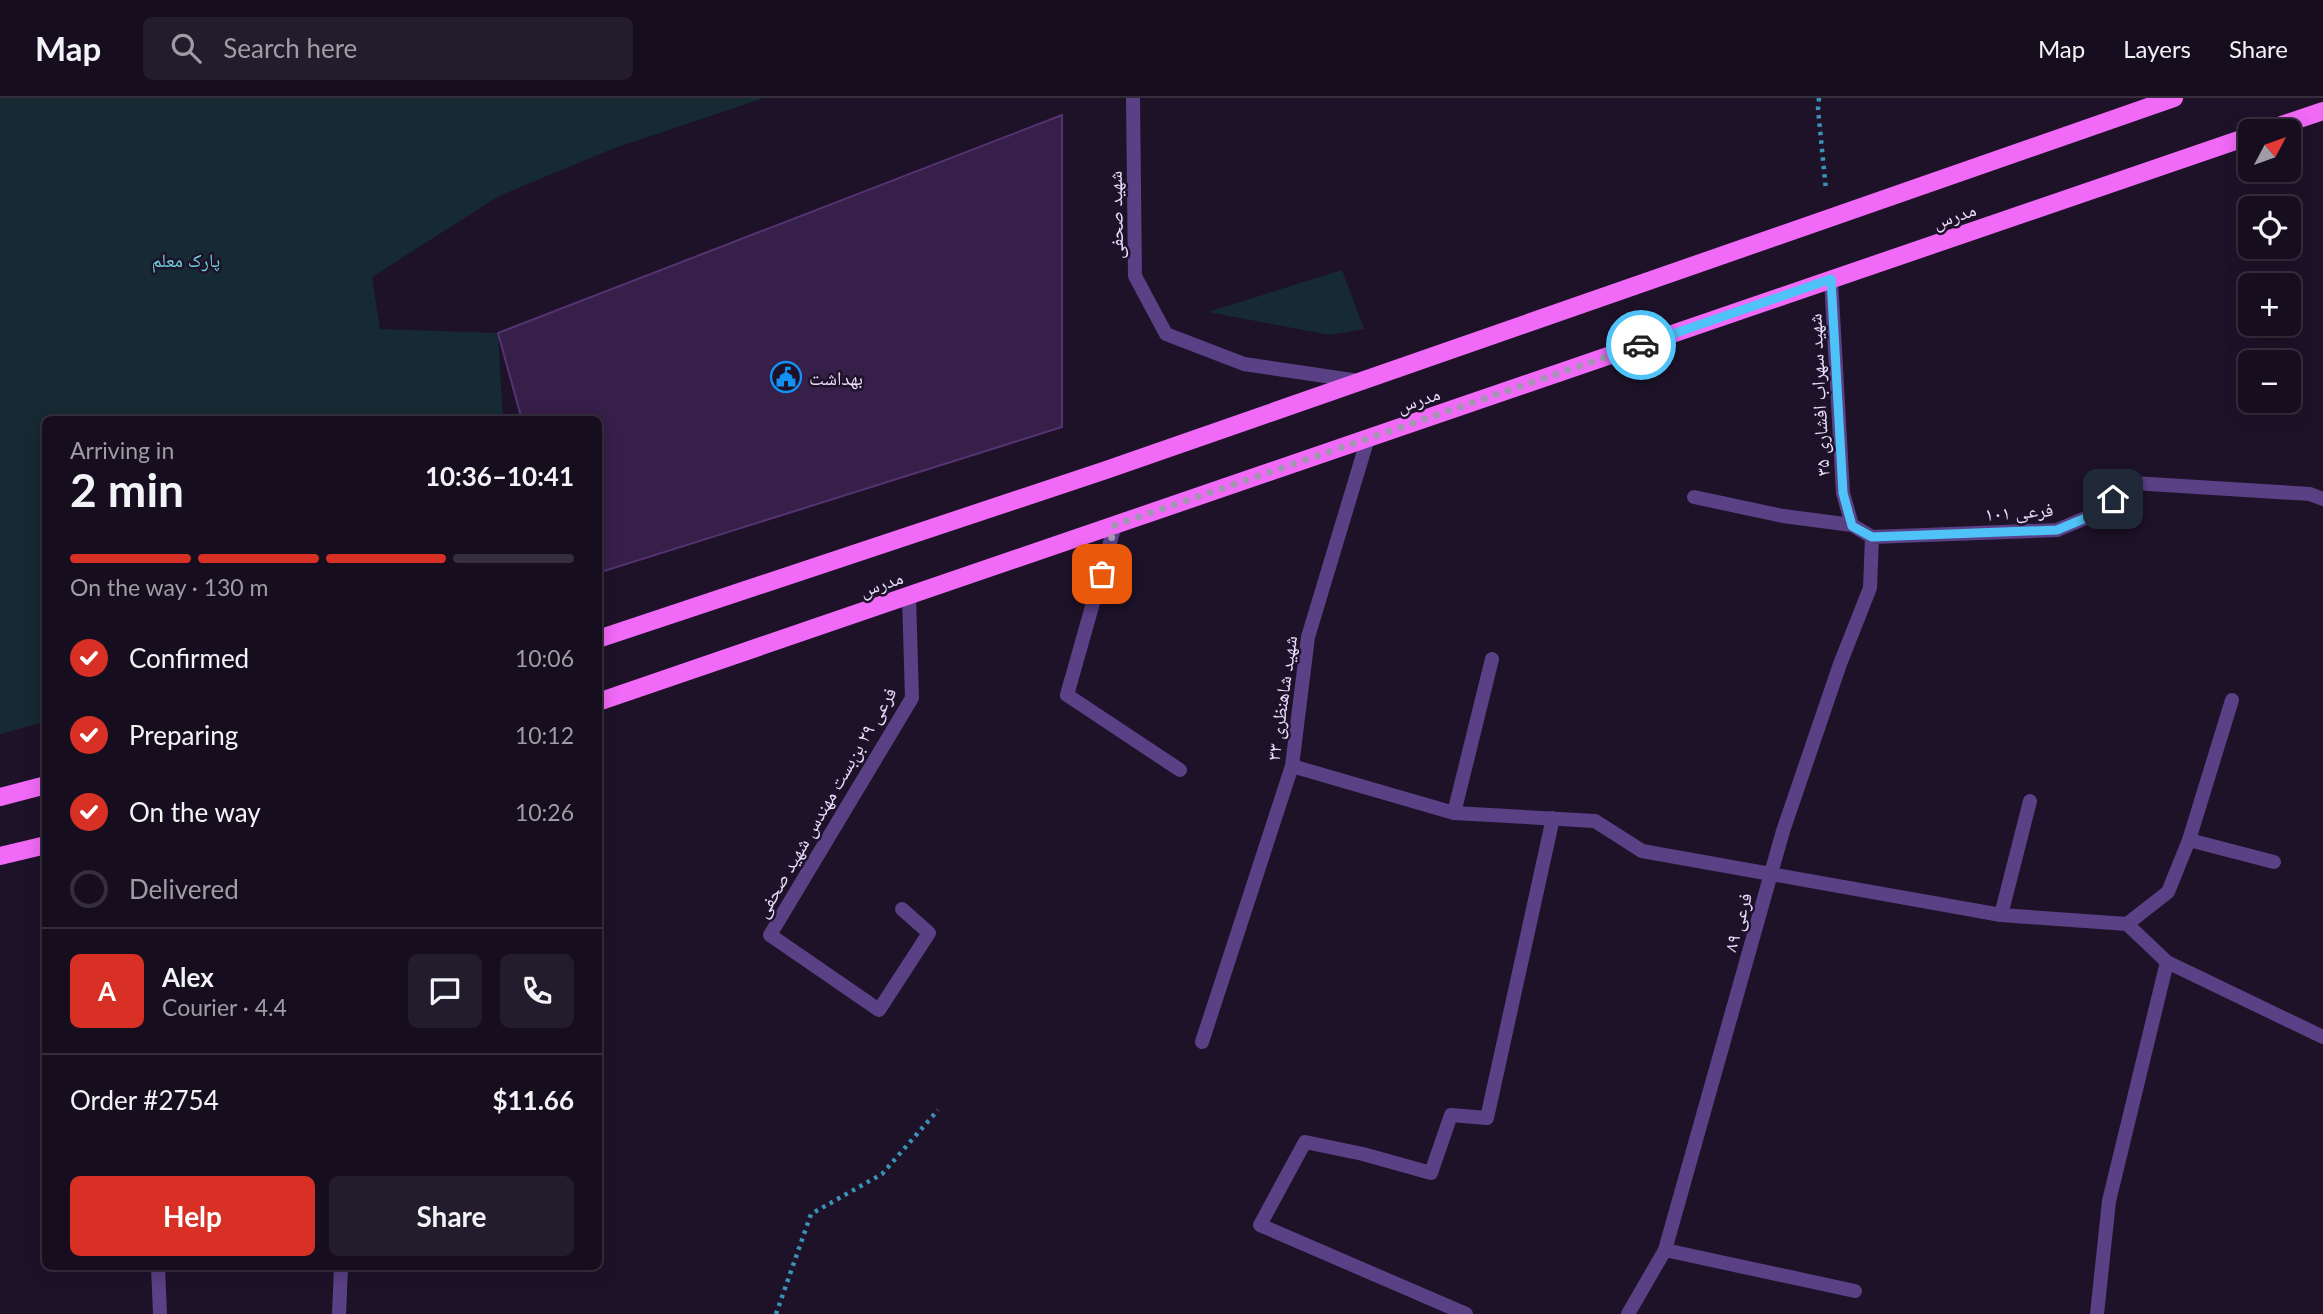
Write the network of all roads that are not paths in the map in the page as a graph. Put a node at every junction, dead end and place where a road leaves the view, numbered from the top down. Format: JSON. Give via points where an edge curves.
{"nodes":[{"id":1,"x":1133,"y":98,"type":"edge"},
{"id":2,"x":2174,"y":98,"type":"edge"},
{"id":3,"x":2323,"y":111,"type":"edge"},
{"id":4,"x":2299,"y":119,"type":"edge"},
{"id":5,"x":2238,"y":140,"type":"edge"},
{"id":6,"x":1831,"y":279,"type":"junction"},
{"id":7,"x":1359,"y":381,"type":"junction"},
{"id":8,"x":1368,"y":439,"type":"junction"},
{"id":9,"x":1694,"y":498,"type":"dead end"},
{"id":10,"x":2323,"y":499,"type":"edge"},
{"id":11,"x":1115,"y":525,"type":"junction"},
{"id":12,"x":1852,"y":526,"type":"junction"},
{"id":13,"x":1872,"y":537,"type":"junction"},
{"id":14,"x":909,"y":596,"type":"junction"},
{"id":15,"x":602,"y":638,"type":"edge"},
{"id":16,"x":1492,"y":660,"type":"dead end"},
{"id":17,"x":2232,"y":700,"type":"dead end"},
{"id":18,"x":602,"y":701,"type":"edge"},
{"id":19,"x":1292,"y":765,"type":"junction"},
{"id":20,"x":1180,"y":770,"type":"dead end"},
{"id":21,"x":42,"y":786,"type":"edge"},
{"id":22,"x":0,"y":797,"type":"edge"},
{"id":23,"x":2031,"y":801,"type":"dead end"},
{"id":24,"x":1454,"y":813,"type":"junction"},
{"id":25,"x":1553,"y":818,"type":"junction"},
{"id":26,"x":2189,"y":840,"type":"junction"},
{"id":27,"x":42,"y":846,"type":"edge"},
{"id":28,"x":0,"y":856,"type":"edge"},
{"id":29,"x":2274,"y":862,"type":"dead end"},
{"id":30,"x":1772,"y":873,"type":"junction"},
{"id":31,"x":902,"y":909,"type":"dead end"},
{"id":32,"x":2001,"y":915,"type":"junction"},
{"id":33,"x":2127,"y":924,"type":"junction"},
{"id":34,"x":2167,"y":962,"type":"junction"},
{"id":35,"x":2323,"y":1037,"type":"edge"},
{"id":36,"x":1202,"y":1042,"type":"dead end"},
{"id":37,"x":1665,"y":1250,"type":"junction"},
{"id":38,"x":158,"y":1270,"type":"edge"},
{"id":39,"x":341,"y":1270,"type":"edge"},
{"id":40,"x":1856,"y":1291,"type":"dead end"},
{"id":41,"x":160,"y":1314,"type":"edge"},
{"id":42,"x":339,"y":1314,"type":"edge"},
{"id":43,"x":1466,"y":1314,"type":"edge"},
{"id":44,"x":1628,"y":1314,"type":"edge"},
{"id":45,"x":2097,"y":1314,"type":"edge"}],
"edges":[{"from":1,"to":7,"type":"street","name":"شهید صحفی","via":[[1135,276],[1166,334],[1244,364]]},
{"from":2,"to":7,"type":"main road","name":"مدرس"},
{"from":3,"to":4,"type":"main road"},
{"from":5,"to":6,"type":"main road","name":"مدرس"},
{"from":6,"to":8,"type":"main road","name":"مدرس"},
{"from":6,"to":12,"type":"street","name":"۳۵ شهید سهراب افشاری","via":[[1843,493]]},
{"from":7,"to":15,"type":"main road","name":"مدرس"},
{"from":8,"to":11,"type":"main road","name":"مدرس"},
{"from":8,"to":19,"type":"street","name":"۳۳ شهید شاهنظری","via":[[1308,637]]},
{"from":9,"to":12,"type":"street"},
{"from":10,"to":13,"type":"street","name":"فرعی ۱۰۱","via":[[2310,494],[2133,483],[2093,515],[2057,530]]},
{"from":11,"to":14,"type":"main road","name":"مدرس"},
{"from":11,"to":20,"type":"street","via":[[1067,695]]},
{"from":12,"to":13,"type":"street"},
{"from":13,"to":30,"type":"street","name":"فرعی ۸۹","via":[[1870,587],[1813,739]]},
{"from":14,"to":18,"type":"main road","name":"مدرس"},
{"from":14,"to":31,"type":"street","name":"فرعی ۲۹ بن‌بست مهندس شهید صحفی","via":[[912,698],[770,935],[879,1010],[929,933]]},
{"from":16,"to":24,"type":"street"},
{"from":17,"to":26,"type":"street"},
{"from":19,"to":24,"type":"street"},
{"from":19,"to":36,"type":"street","name":"۳۳ شهید شاهنظری"},
{"from":21,"to":22,"type":"main road"},
{"from":23,"to":32,"type":"street"},
{"from":24,"to":25,"type":"street"},
{"from":25,"to":30,"type":"street","via":[[1595,821],[1642,852]]},
{"from":25,"to":43,"type":"street","via":[[1487,1118],[1451,1115],[1431,1173],[1305,1142],[1261,1225]]},
{"from":26,"to":29,"type":"street"},
{"from":26,"to":33,"type":"street","via":[[2168,891]]},
{"from":27,"to":28,"type":"main road"},
{"from":30,"to":32,"type":"street"},
{"from":30,"to":37,"type":"street","name":"فرعی ۸۹"},
{"from":32,"to":33,"type":"street"},
{"from":33,"to":34,"type":"street"},
{"from":34,"to":35,"type":"street"},
{"from":34,"to":45,"type":"street","via":[[2109,1202]]},
{"from":37,"to":40,"type":"street"},
{"from":37,"to":44,"type":"street","name":"فرعی ۸۹"},
{"from":38,"to":41,"type":"street"},
{"from":39,"to":42,"type":"street"}]}
